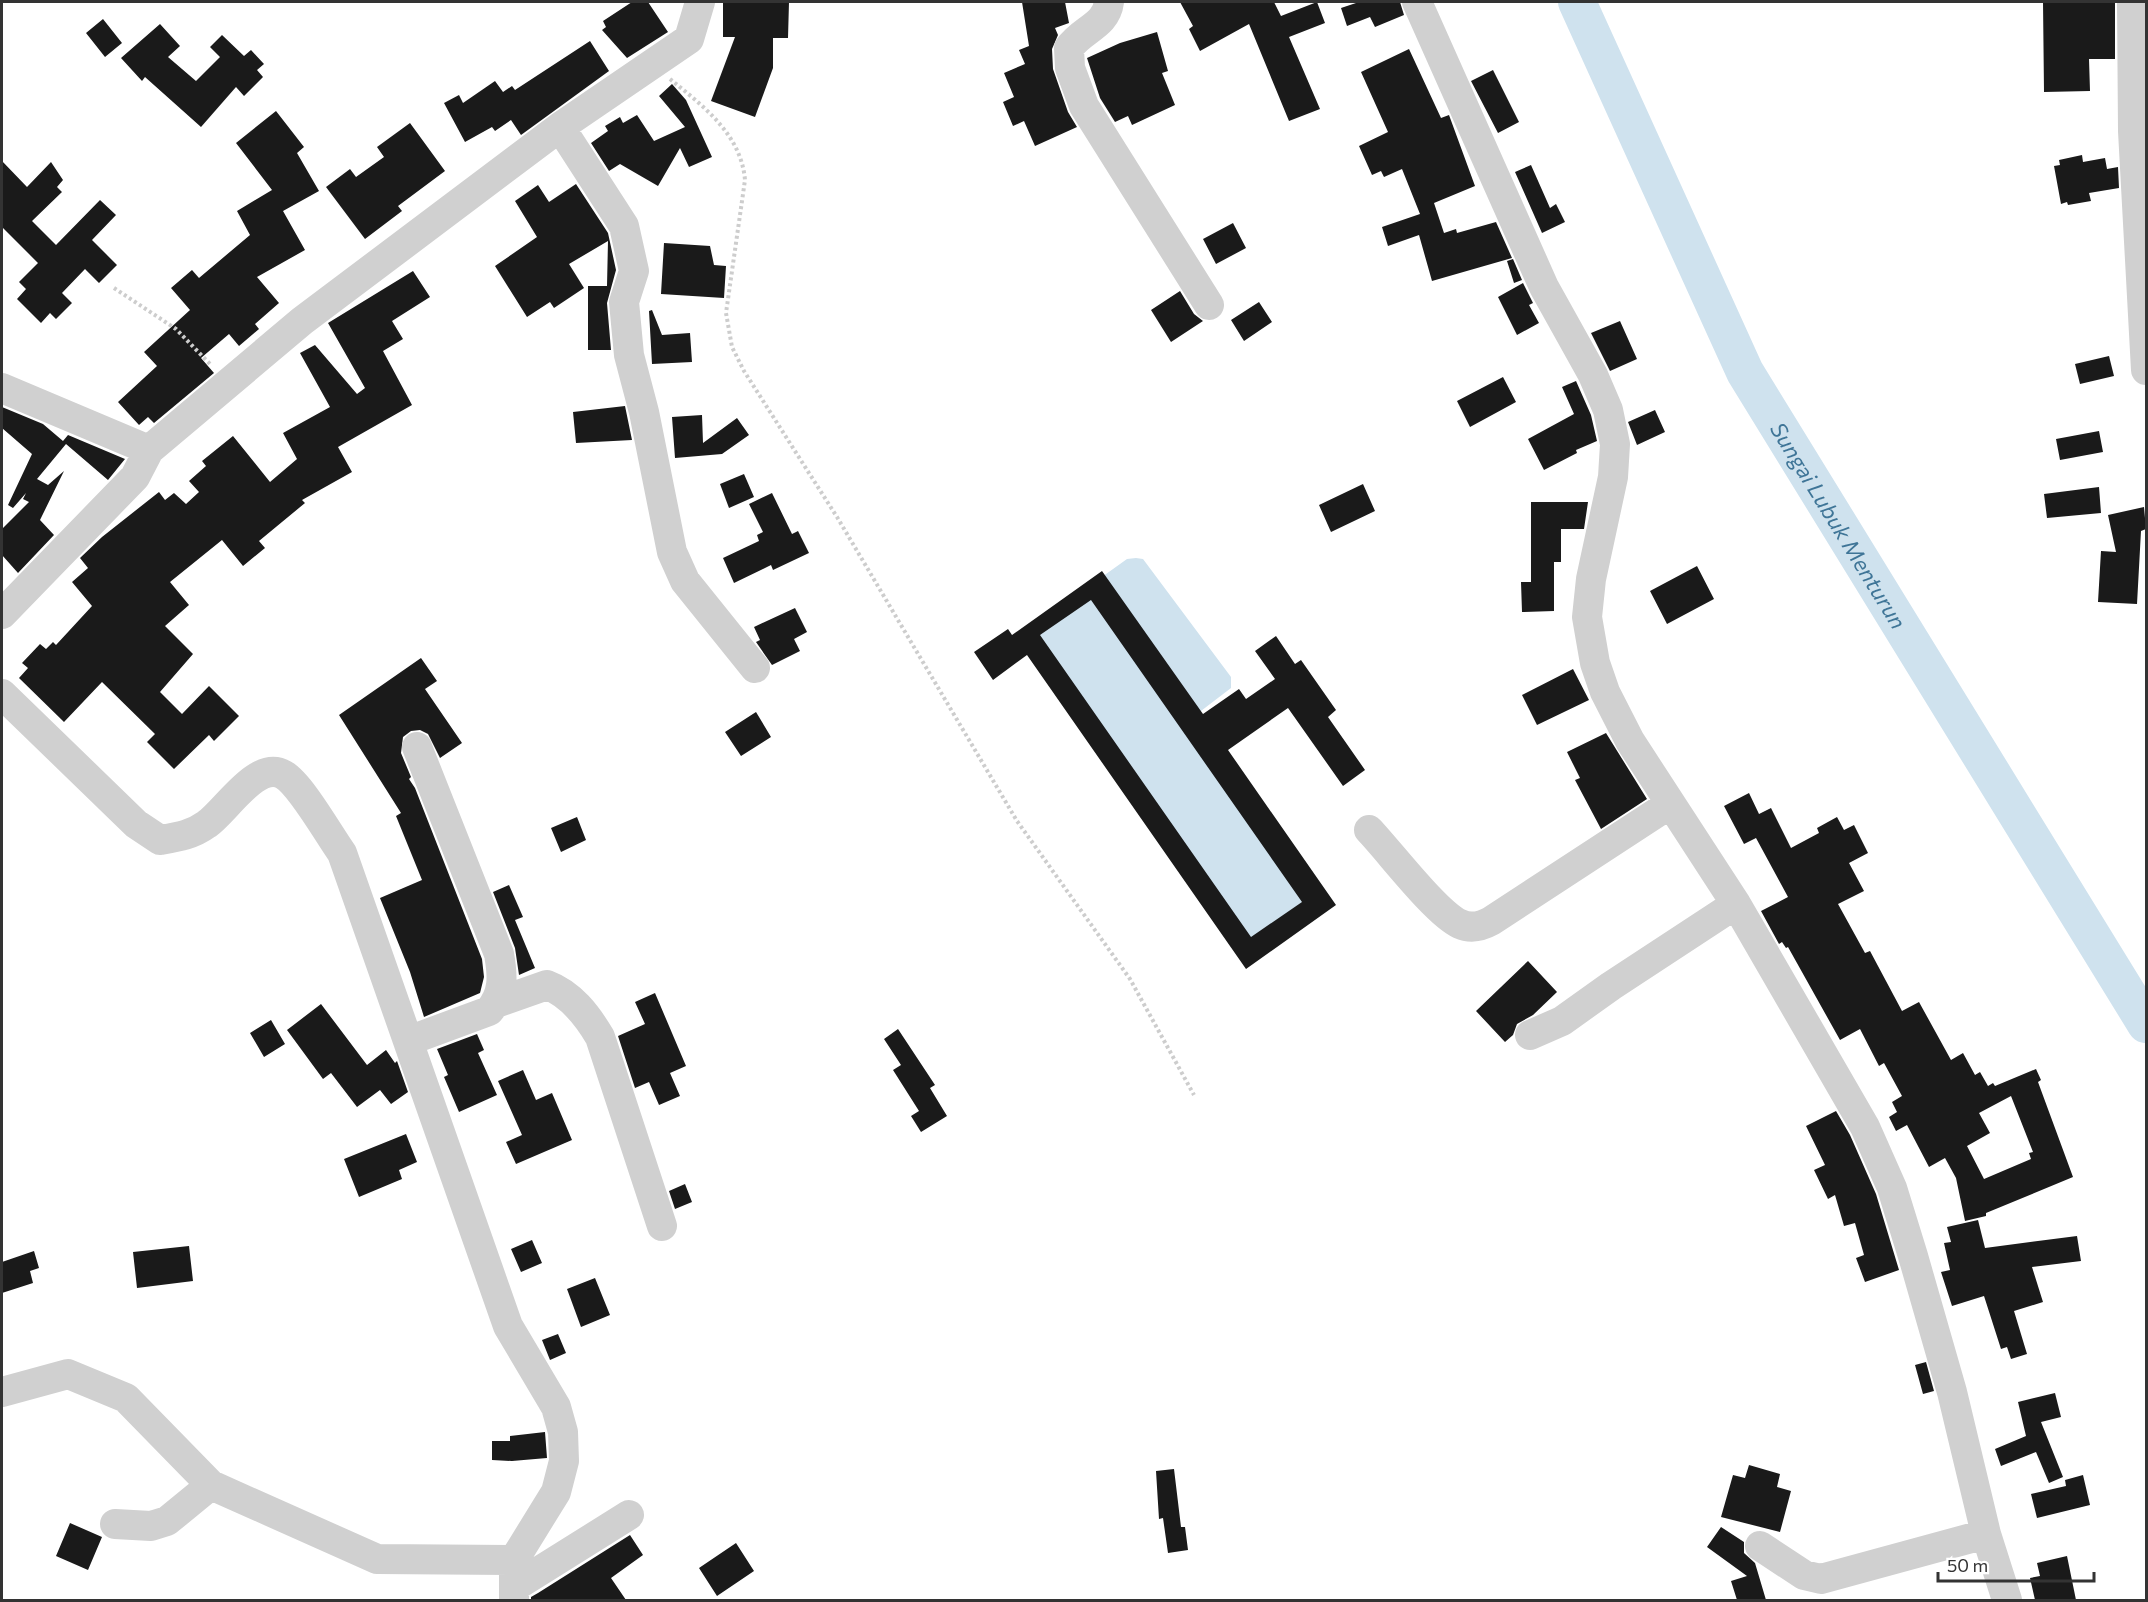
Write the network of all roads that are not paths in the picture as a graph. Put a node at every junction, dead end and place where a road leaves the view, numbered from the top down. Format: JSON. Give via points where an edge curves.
{"nodes":[{"id":1,"x":700,"y":2,"type":"edge"},
{"id":2,"x":1109,"y":2,"type":"edge"},
{"id":3,"x":1417,"y":2,"type":"edge"},
{"id":4,"x":2137,"y":7,"type":"edge"},
{"id":5,"x":560,"y":126,"type":"junction"},
{"id":6,"x":2143,"y":260,"type":"edge"},
{"id":7,"x":1209,"y":305,"type":"dead end"},
{"id":8,"x":2146,"y":370,"type":"edge"},
{"id":9,"x":2,"y":388,"type":"edge"},
{"id":10,"x":149,"y":450,"type":"junction"},
{"id":11,"x":2,"y":614,"type":"edge"},
{"id":12,"x":755,"y":669,"type":"dead end"},
{"id":13,"x":2,"y":694,"type":"edge"},
{"id":14,"x":417,"y":747,"type":"dead end"},
{"id":15,"x":1670,"y":804,"type":"junction"},
{"id":16,"x":1369,"y":830,"type":"dead end"},
{"id":17,"x":1736,"y":904,"type":"junction"},
{"id":18,"x":496,"y":1003,"type":"junction"},
{"id":19,"x":1530,"y":1035,"type":"dead end"},
{"id":20,"x":408,"y":1041,"type":"junction"},
{"id":21,"x":662,"y":1226,"type":"dead end"},
{"id":22,"x":2,"y":1392,"type":"edge"},
{"id":23,"x":211,"y":1485,"type":"junction"},
{"id":24,"x":629,"y":1515,"type":"dead end"},
{"id":25,"x":115,"y":1524,"type":"dead end"},
{"id":26,"x":1986,"y":1534,"type":"junction"},
{"id":27,"x":1760,"y":1546,"type":"dead end"},
{"id":28,"x":514,"y":1583,"type":"edge"},
{"id":29,"x":2007,"y":1600,"type":"edge"}],
"edges":[{"from":1,"to":5,"type":"street","via":[[690,39]]},
{"from":2,"to":7,"type":"street","via":[[1108,13],[1101,22],[1083,31],[1069,48],[1070,68],[1084,106]]},
{"from":3,"to":15,"type":"street","via":[[1544,287],[1608,410],[1615,444],[1613,477],[1591,579],[1587,617],[1605,692]]},
{"from":4,"to":6,"type":"street","via":[[2133,131]]},
{"from":5,"to":10,"type":"street","via":[[302,321]]},
{"from":5,"to":12,"type":"street","via":[[624,226],[634,271],[624,302],[629,355],[672,552],[686,581]]},
{"from":6,"to":8,"type":"street"},
{"from":9,"to":10,"type":"street"},
{"from":10,"to":11,"type":"street","via":[[135,477]]},
{"from":13,"to":20,"type":"street","via":[[136,824],[160,840],[189,835],[209,823],[252,779],[267,773],[283,774],[342,853]]},
{"from":14,"to":18,"type":"street","via":[[499,954],[503,973]]},
{"from":15,"to":16,"type":"street","via":[[1491,921],[1472,927],[1444,914]]},
{"from":15,"to":17,"type":"street"},
{"from":17,"to":19,"type":"street","via":[[1562,1022]]},
{"from":17,"to":26,"type":"street","via":[[1865,1127],[1892,1188],[1952,1392]]},
{"from":18,"to":20,"type":"street","via":[[489,1011]]},
{"from":18,"to":21,"type":"street","via":[[548,985],[568,996],[590,1020],[600,1037]]},
{"from":20,"to":28,"type":"street","via":[[508,1326],[556,1407],[563,1432],[564,1461],[556,1492]]},
{"from":22,"to":23,"type":"street","via":[[68,1374],[126,1398]]},
{"from":23,"to":25,"type":"street","via":[[167,1521],[151,1526]]},
{"from":23,"to":28,"type":"street","via":[[377,1559]]},
{"from":24,"to":28,"type":"street"},
{"from":26,"to":27,"type":"street","via":[[1821,1579],[1804,1575]]},
{"from":26,"to":29,"type":"street"}]}
